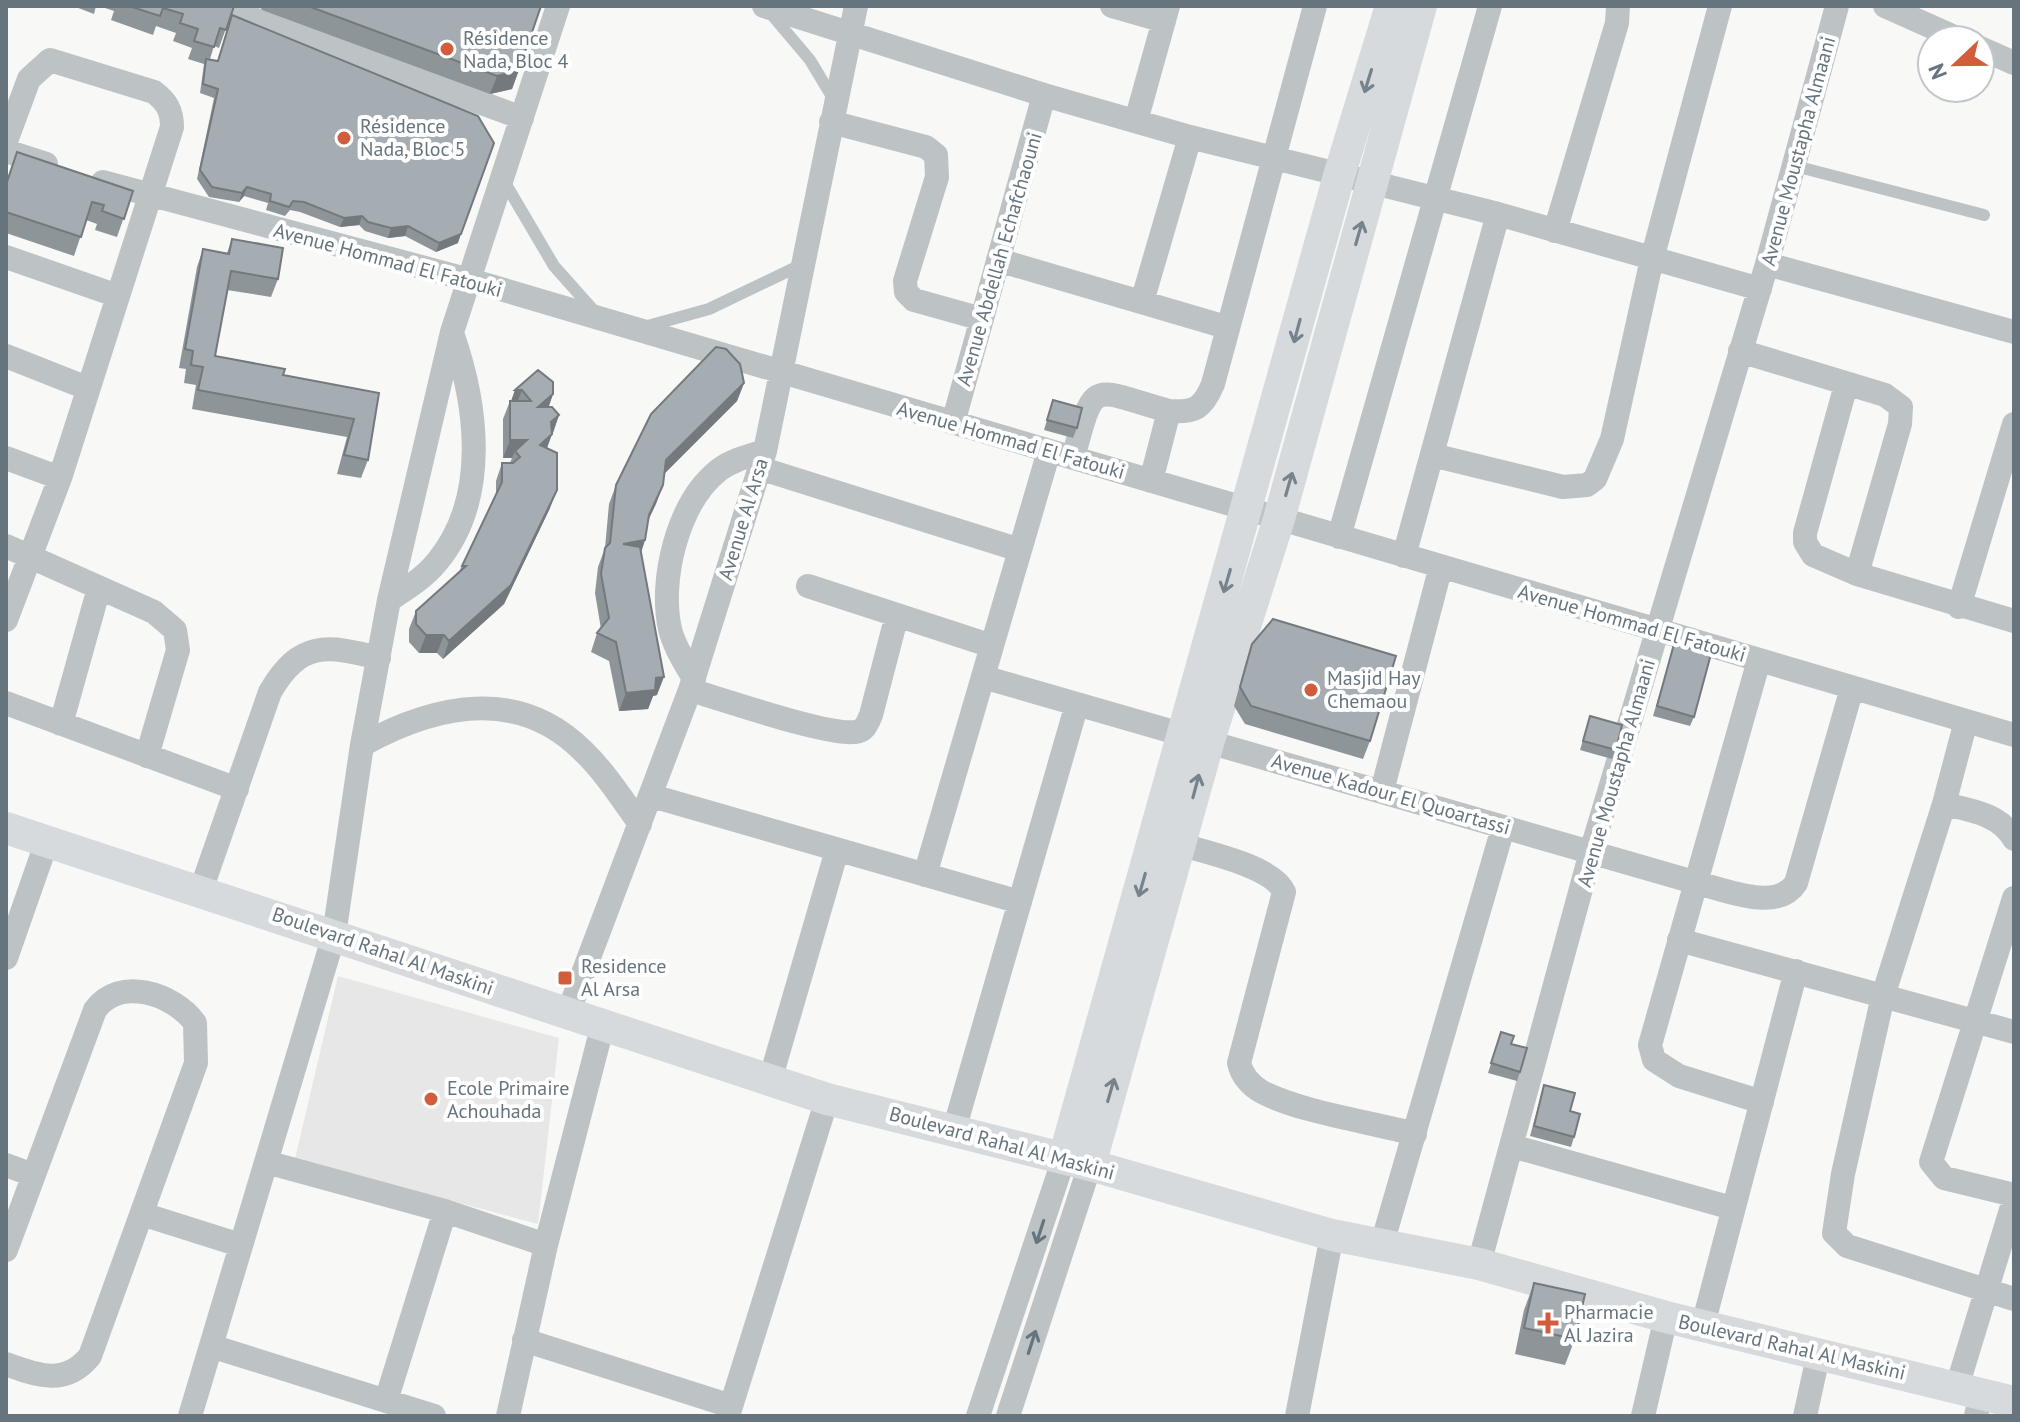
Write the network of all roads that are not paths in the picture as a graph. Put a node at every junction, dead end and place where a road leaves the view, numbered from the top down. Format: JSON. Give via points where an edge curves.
{"nodes":[{"id":1,"x":219,"y":6,"type":"edge"},
{"id":2,"x":558,"y":6,"type":"edge"},
{"id":3,"x":764,"y":6,"type":"edge"},
{"id":4,"x":856,"y":6,"type":"edge"},
{"id":5,"x":1112,"y":6,"type":"edge"},
{"id":6,"x":1315,"y":6,"type":"edge"},
{"id":7,"x":1391,"y":6,"type":"edge"},
{"id":8,"x":1421,"y":6,"type":"edge"},
{"id":9,"x":1490,"y":6,"type":"edge"},
{"id":10,"x":1618,"y":6,"type":"edge"},
{"id":11,"x":1720,"y":6,"type":"edge"},
{"id":12,"x":1837,"y":6,"type":"edge"},
{"id":13,"x":1885,"y":6,"type":"edge"},
{"id":14,"x":1166,"y":14,"type":"edge"},
{"id":15,"x":1925,"y":24,"type":"edge"},
{"id":16,"x":849,"y":33,"type":"junction"},
{"id":17,"x":1044,"y":95,"type":"junction"},
{"id":18,"x":833,"y":112,"type":"junction"},
{"id":19,"x":522,"y":118,"type":"junction"},
{"id":20,"x":1136,"y":121,"type":"junction"},
{"id":21,"x":1190,"y":137,"type":"junction"},
{"id":22,"x":6,"y":141,"type":"edge"},
{"id":23,"x":6,"y":151,"type":"edge"},
{"id":24,"x":1273,"y":159,"type":"junction"},
{"id":25,"x":1795,"y":166,"type":"junction"},
{"id":26,"x":1339,"y":176,"type":"junction"},
{"id":27,"x":504,"y":181,"type":"junction"},
{"id":28,"x":1373,"y":184,"type":"junction"},
{"id":29,"x":148,"y":197,"type":"junction"},
{"id":30,"x":1434,"y":198,"type":"junction"},
{"id":31,"x":1498,"y":214,"type":"junction"},
{"id":32,"x":1984,"y":215,"type":"dead end"},
{"id":33,"x":1555,"y":231,"type":"junction"},
{"id":34,"x":6,"y":257,"type":"edge"},
{"id":35,"x":1652,"y":259,"type":"junction"},
{"id":36,"x":998,"y":260,"type":"junction"},
{"id":37,"x":803,"y":264,"type":"junction"},
{"id":38,"x":1767,"y":264,"type":"junction"},
{"id":39,"x":470,"y":280,"type":"junction"},
{"id":40,"x":1760,"y":289,"type":"junction"},
{"id":41,"x":118,"y":296,"type":"junction"},
{"id":42,"x":1142,"y":302,"type":"junction"},
{"id":43,"x":982,"y":319,"type":"junction"},
{"id":44,"x":603,"y":320,"type":"junction"},
{"id":45,"x":1226,"y":327,"type":"junction"},
{"id":46,"x":633,"y":329,"type":"junction"},
{"id":47,"x":452,"y":332,"type":"junction"},
{"id":48,"x":2014,"y":332,"type":"edge"},
{"id":49,"x":1740,"y":351,"type":"junction"},
{"id":50,"x":6,"y":356,"type":"edge"},
{"id":51,"x":783,"y":373,"type":"junction"},
{"id":52,"x":1846,"y":385,"type":"junction"},
{"id":53,"x":87,"y":388,"type":"junction"},
{"id":54,"x":1169,"y":411,"type":"junction"},
{"id":55,"x":953,"y":423,"type":"junction"},
{"id":56,"x":2014,"y":424,"type":"edge"},
{"id":57,"x":1061,"y":455,"type":"junction"},
{"id":58,"x":1432,"y":455,"type":"junction"},
{"id":59,"x":6,"y":458,"type":"edge"},
{"id":60,"x":762,"y":460,"type":"junction"},
{"id":61,"x":60,"y":478,"type":"junction"},
{"id":62,"x":1151,"y":481,"type":"junction"},
{"id":63,"x":1247,"y":509,"type":"junction"},
{"id":64,"x":1279,"y":519,"type":"junction"},
{"id":65,"x":1339,"y":537,"type":"junction"},
{"id":66,"x":17,"y":550,"type":"edge"},
{"id":67,"x":1020,"y":550,"type":"junction"},
{"id":68,"x":1404,"y":556,"type":"junction"},
{"id":69,"x":1441,"y":566,"type":"junction"},
{"id":70,"x":1857,"y":574,"type":"junction"},
{"id":71,"x":808,"y":586,"type":"dead end"},
{"id":72,"x":99,"y":588,"type":"junction"},
{"id":73,"x":389,"y":600,"type":"junction"},
{"id":74,"x":1959,"y":607,"type":"junction"},
{"id":75,"x":897,"y":615,"type":"junction"},
{"id":76,"x":6,"y":620,"type":"edge"},
{"id":77,"x":2014,"y":621,"type":"edge"},
{"id":78,"x":1658,"y":630,"type":"junction"},
{"id":79,"x":992,"y":646,"type":"junction"},
{"id":80,"x":379,"y":658,"type":"junction"},
{"id":81,"x":1759,"y":660,"type":"junction"},
{"id":82,"x":983,"y":677,"type":"junction"},
{"id":83,"x":692,"y":684,"type":"junction"},
{"id":84,"x":1852,"y":688,"type":"junction"},
{"id":85,"x":6,"y":703,"type":"edge"},
{"id":86,"x":1077,"y":704,"type":"junction"},
{"id":87,"x":1966,"y":721,"type":"junction"},
{"id":88,"x":61,"y":724,"type":"junction"},
{"id":89,"x":2014,"y":735,"type":"edge"},
{"id":90,"x":1196,"y":736,"type":"junction"},
{"id":91,"x":362,"y":745,"type":"junction"},
{"id":92,"x":147,"y":756,"type":"junction"},
{"id":93,"x":237,"y":789,"type":"junction"},
{"id":94,"x":1382,"y":791,"type":"junction"},
{"id":95,"x":652,"y":796,"type":"junction"},
{"id":96,"x":1944,"y":804,"type":"junction"},
{"id":97,"x":640,"y":824,"type":"junction"},
{"id":98,"x":6,"y":828,"type":"edge"},
{"id":99,"x":1503,"y":828,"type":"junction"},
{"id":100,"x":2014,"y":839,"type":"edge"},
{"id":101,"x":47,"y":841,"type":"junction"},
{"id":102,"x":1168,"y":841,"type":"junction"},
{"id":103,"x":837,"y":850,"type":"junction"},
{"id":104,"x":1591,"y":852,"type":"junction"},
{"id":105,"x":925,"y":875,"type":"junction"},
{"id":106,"x":1694,"y":882,"type":"junction"},
{"id":107,"x":201,"y":890,"type":"junction"},
{"id":108,"x":2014,"y":898,"type":"edge"},
{"id":109,"x":1020,"y":902,"type":"junction"},
{"id":110,"x":334,"y":935,"type":"junction"},
{"id":111,"x":1679,"y":940,"type":"junction"},
{"id":112,"x":6,"y":958,"type":"edge"},
{"id":113,"x":1796,"y":971,"type":"junction"},
{"id":114,"x":1883,"y":996,"type":"junction"},
{"id":115,"x":568,"y":1013,"type":"junction"},
{"id":116,"x":1976,"y":1021,"type":"junction"},
{"id":117,"x":603,"y":1024,"type":"junction"},
{"id":118,"x":2014,"y":1032,"type":"edge"},
{"id":119,"x":771,"y":1077,"type":"junction"},
{"id":120,"x":827,"y":1099,"type":"junction"},
{"id":121,"x":1762,"y":1102,"type":"junction"},
{"id":122,"x":954,"y":1130,"type":"junction"},
{"id":123,"x":1415,"y":1134,"type":"junction"},
{"id":124,"x":1512,"y":1146,"type":"junction"},
{"id":125,"x":266,"y":1162,"type":"junction"},
{"id":126,"x":1077,"y":1162,"type":"junction"},
{"id":127,"x":6,"y":1165,"type":"edge"},
{"id":128,"x":33,"y":1175,"type":"junction"},
{"id":129,"x":2014,"y":1198,"type":"edge"},
{"id":130,"x":1732,"y":1208,"type":"junction"},
{"id":131,"x":445,"y":1211,"type":"junction"},
{"id":132,"x":142,"y":1214,"type":"junction"},
{"id":133,"x":1332,"y":1235,"type":"junction"},
{"id":134,"x":1382,"y":1244,"type":"junction"},
{"id":135,"x":240,"y":1245,"type":"junction"},
{"id":136,"x":546,"y":1245,"type":"junction"},
{"id":137,"x":6,"y":1250,"type":"edge"},
{"id":138,"x":1479,"y":1264,"type":"junction"},
{"id":139,"x":1985,"y":1290,"type":"junction"},
{"id":140,"x":2014,"y":1299,"type":"edge"},
{"id":141,"x":1666,"y":1317,"type":"junction"},
{"id":142,"x":1703,"y":1325,"type":"junction"},
{"id":143,"x":524,"y":1340,"type":"junction"},
{"id":144,"x":211,"y":1346,"type":"junction"},
{"id":145,"x":1819,"y":1352,"type":"junction"},
{"id":146,"x":6,"y":1364,"type":"edge"},
{"id":147,"x":1971,"y":1399,"type":"edge"},
{"id":148,"x":386,"y":1401,"type":"junction"},
{"id":149,"x":2014,"y":1402,"type":"edge"},
{"id":150,"x":730,"y":1411,"type":"edge"},
{"id":151,"x":190,"y":1416,"type":"edge"},
{"id":152,"x":434,"y":1416,"type":"edge"},
{"id":153,"x":508,"y":1416,"type":"edge"},
{"id":154,"x":978,"y":1416,"type":"edge"},
{"id":155,"x":1008,"y":1416,"type":"edge"},
{"id":156,"x":1297,"y":1416,"type":"edge"},
{"id":157,"x":1643,"y":1416,"type":"edge"},
{"id":158,"x":1805,"y":1416,"type":"edge"}],
"edges":[{"from":1,"to":19,"type":"street"},
{"from":2,"to":19,"type":"street"},
{"from":3,"to":16,"type":"street"},
{"from":3,"to":18,"type":"lane","via":[[810,60]]},
{"from":4,"to":16,"type":"street","name":"Avenue Al Arsa"},
{"from":5,"to":14,"type":"street"},
{"from":6,"to":24,"type":"street"},
{"from":7,"to":26,"type":"street","one_way":true},
{"from":8,"to":28,"type":"street"},
{"from":9,"to":30,"type":"street"},
{"from":10,"to":33,"type":"street"},
{"from":11,"to":35,"type":"street"},
{"from":12,"to":25,"type":"street","name":"Avenue Moustapha Almaani"},
{"from":13,"to":15,"type":"street"},
{"from":14,"to":20,"type":"street"},
{"from":16,"to":17,"type":"street"},
{"from":16,"to":18,"type":"street","name":"Avenue Al Arsa"},
{"from":17,"to":20,"type":"street"},
{"from":17,"to":36,"type":"street","name":"Avenue Abdellah Echafchaouni"},
{"from":18,"to":37,"type":"street","name":"Avenue Al Arsa"},
{"from":18,"to":43,"type":"street","via":[[936,155],[937,177],[906,292],[914,300]]},
{"from":19,"to":27,"type":"street"},
{"from":20,"to":21,"type":"street"},
{"from":21,"to":24,"type":"street"},
{"from":21,"to":42,"type":"street"},
{"from":22,"to":29,"type":"street","via":[[29,79],[50,60],[154,92],[170,110],[172,127]]},
{"from":23,"to":29,"type":"street","name":"Avenue Hommad El Fatouki"},
{"from":24,"to":26,"type":"street"},
{"from":24,"to":45,"type":"street"},
{"from":25,"to":32,"type":"lane"},
{"from":25,"to":38,"type":"street","name":"Avenue Moustapha Almaani"},
{"from":26,"to":28,"type":"street"},
{"from":26,"to":63,"type":"street","one_way":true},
{"from":27,"to":39,"type":"street"},
{"from":27,"to":44,"type":"lane","via":[[554,266]]},
{"from":28,"to":30,"type":"street"},
{"from":64,"to":28,"type":"street","one_way":true},
{"from":29,"to":39,"type":"street","name":"Avenue Hommad El Fatouki"},
{"from":29,"to":41,"type":"street"},
{"from":30,"to":31,"type":"street"},
{"from":30,"to":65,"type":"street"},
{"from":31,"to":33,"type":"street"},
{"from":31,"to":58,"type":"street"},
{"from":33,"to":35,"type":"street"},
{"from":34,"to":41,"type":"street"},
{"from":35,"to":40,"type":"street"},
{"from":35,"to":58,"type":"street","via":[[1629,375],[1595,479],[1563,487]]},
{"from":36,"to":42,"type":"street"},
{"from":36,"to":43,"type":"street","name":"Avenue Abdellah Echafchaouni"},
{"from":37,"to":46,"type":"lane","via":[[709,309]]},
{"from":37,"to":51,"type":"street","name":"Avenue Al Arsa"},
{"from":38,"to":40,"type":"street","name":"Avenue Moustapha Almaani"},
{"from":38,"to":48,"type":"street"},
{"from":39,"to":44,"type":"street","name":"Avenue Hommad El Fatouki"},
{"from":39,"to":47,"type":"street"},
{"from":40,"to":49,"type":"street","name":"Avenue Moustapha Almaani"},
{"from":41,"to":53,"type":"street"},
{"from":42,"to":45,"type":"street"},
{"from":43,"to":55,"type":"street","name":"Avenue Abdellah Echafchaouni"},
{"from":44,"to":46,"type":"street","name":"Avenue Hommad El Fatouki"},
{"from":45,"to":54,"type":"street","via":[[1213,384],[1202,406],[1190,413]]},
{"from":46,"to":51,"type":"street","name":"Avenue Hommad El Fatouki"},
{"from":47,"to":73,"type":"street"},
{"from":47,"to":73,"type":"street","via":[[475,431],[466,497],[443,554],[427,573]]},
{"from":49,"to":52,"type":"street"},
{"from":49,"to":78,"type":"street","name":"Avenue Moustapha Almaani"},
{"from":50,"to":53,"type":"street"},
{"from":51,"to":55,"type":"street","name":"Avenue Hommad El Fatouki"},
{"from":51,"to":60,"type":"street","name":"Avenue Al Arsa"},
{"from":52,"to":70,"type":"street","via":[[1805,542],[1813,555]]},
{"from":52,"to":70,"type":"street","via":[[1894,400],[1902,416]]},
{"from":53,"to":61,"type":"street"},
{"from":54,"to":57,"type":"street","via":[[1106,393],[1096,395]]},
{"from":54,"to":62,"type":"street"},
{"from":55,"to":57,"type":"street","name":"Avenue Hommad El Fatouki"},
{"from":56,"to":74,"type":"street"},
{"from":57,"to":62,"type":"street","name":"Avenue Hommad El Fatouki"},
{"from":57,"to":67,"type":"street"},
{"from":58,"to":68,"type":"street"},
{"from":59,"to":61,"type":"street"},
{"from":60,"to":67,"type":"street"},
{"from":60,"to":83,"type":"street","name":"Avenue Al Arsa"},
{"from":60,"to":83,"type":"street","via":[[729,464],[705,483],[674,554],[667,582],[668,619]]},
{"from":61,"to":66,"type":"street"},
{"from":62,"to":63,"type":"street","name":"Avenue Hommad El Fatouki"},
{"from":63,"to":64,"type":"street","name":"Avenue Hommad El Fatouki"},
{"from":63,"to":90,"type":"street","one_way":true},
{"from":64,"to":65,"type":"street","name":"Avenue Hommad El Fatouki"},
{"from":64,"to":90,"type":"street"},
{"from":65,"to":68,"type":"street","name":"Avenue Hommad El Fatouki"},
{"from":66,"to":72,"type":"street"},
{"from":66,"to":76,"type":"street"},
{"from":67,"to":79,"type":"street"},
{"from":68,"to":69,"type":"street","name":"Avenue Hommad El Fatouki"},
{"from":69,"to":78,"type":"street","name":"Avenue Hommad El Fatouki"},
{"from":69,"to":94,"type":"street"},
{"from":70,"to":74,"type":"street"},
{"from":71,"to":75,"type":"street"},
{"from":72,"to":88,"type":"street"},
{"from":72,"to":92,"type":"street","via":[[154,612],[178,638]]},
{"from":73,"to":80,"type":"street"},
{"from":74,"to":77,"type":"street"},
{"from":75,"to":79,"type":"street"},
{"from":75,"to":83,"type":"street","via":[[871,715],[858,732],[832,730]]},
{"from":78,"to":81,"type":"street","name":"Avenue Hommad El Fatouki"},
{"from":78,"to":104,"type":"street","name":"Avenue Moustapha Almaani"},
{"from":79,"to":82,"type":"street"},
{"from":80,"to":91,"type":"street"},
{"from":80,"to":93,"type":"street","via":[[337,647],[294,659],[270,692]]},
{"from":81,"to":84,"type":"street","name":"Avenue Hommad El Fatouki"},
{"from":81,"to":106,"type":"street"},
{"from":82,"to":86,"type":"street","name":"Avenue Kadour El Quoartassi"},
{"from":82,"to":105,"type":"street"},
{"from":83,"to":95,"type":"street","name":"Avenue Al Arsa"},
{"from":84,"to":87,"type":"street","name":"Avenue Hommad El Fatouki"},
{"from":84,"to":106,"type":"street","name":"Avenue Kadour El Quoartassi","via":[[1790,892],[1765,898]]},
{"from":85,"to":88,"type":"street"},
{"from":86,"to":90,"type":"street","name":"Avenue Kadour El Quoartassi"},
{"from":86,"to":109,"type":"street"},
{"from":87,"to":89,"type":"street","name":"Avenue Hommad El Fatouki"},
{"from":87,"to":96,"type":"street"},
{"from":88,"to":92,"type":"street"},
{"from":90,"to":94,"type":"street","name":"Avenue Kadour El Quoartassi"},
{"from":90,"to":102,"type":"street"},
{"from":91,"to":97,"type":"street","via":[[446,710],[508,709],[540,721],[576,745]]},
{"from":91,"to":110,"type":"street"},
{"from":92,"to":93,"type":"street"},
{"from":93,"to":107,"type":"street"},
{"from":94,"to":99,"type":"street","name":"Avenue Kadour El Quoartassi"},
{"from":95,"to":97,"type":"street","name":"Avenue Al Arsa"},
{"from":95,"to":103,"type":"street"},
{"from":96,"to":100,"type":"street","via":[[1983,813],[2000,822]]},
{"from":96,"to":114,"type":"street"},
{"from":97,"to":115,"type":"street","name":"Avenue Al Arsa"},
{"from":98,"to":101,"type":"street","name":"Boulevard Rahal Al Maskini"},
{"from":99,"to":104,"type":"street","name":"Avenue Kadour El Quoartassi"},
{"from":99,"to":123,"type":"street"},
{"from":101,"to":107,"type":"street","name":"Boulevard Rahal Al Maskini"},
{"from":101,"to":112,"type":"street"},
{"from":102,"to":123,"type":"street","via":[[1258,869],[1281,884],[1284,892],[1239,1063],[1248,1081],[1283,1100]]},
{"from":102,"to":126,"type":"street"},
{"from":103,"to":105,"type":"street"},
{"from":103,"to":119,"type":"street"},
{"from":104,"to":106,"type":"street","name":"Avenue Kadour El Quoartassi"},
{"from":104,"to":124,"type":"street","name":"Avenue Moustapha Almaani"},
{"from":105,"to":109,"type":"street"},
{"from":106,"to":111,"type":"street"},
{"from":107,"to":110,"type":"street","name":"Boulevard Rahal Al Maskini"},
{"from":108,"to":116,"type":"street"},
{"from":109,"to":122,"type":"street"},
{"from":110,"to":115,"type":"street","name":"Boulevard Rahal Al Maskini"},
{"from":110,"to":125,"type":"street"},
{"from":111,"to":113,"type":"street"},
{"from":111,"to":121,"type":"street","via":[[1650,1045],[1654,1060],[1679,1076]]},
{"from":113,"to":114,"type":"street"},
{"from":113,"to":121,"type":"street"},
{"from":114,"to":116,"type":"street"},
{"from":114,"to":139,"type":"street","via":[[1843,1174],[1835,1236],[1847,1246]]},
{"from":115,"to":117,"type":"street","name":"Boulevard Rahal Al Maskini"},
{"from":116,"to":118,"type":"street"},
{"from":116,"to":129,"type":"street","via":[[1931,1162],[1944,1178]]},
{"from":117,"to":119,"type":"street","name":"Boulevard Rahal Al Maskini"},
{"from":117,"to":136,"type":"street"},
{"from":119,"to":120,"type":"street","name":"Boulevard Rahal Al Maskini"},
{"from":120,"to":122,"type":"street","name":"Boulevard Rahal Al Maskini"},
{"from":120,"to":150,"type":"street"},
{"from":121,"to":130,"type":"street"},
{"from":122,"to":126,"type":"street","name":"Boulevard Rahal Al Maskini"},
{"from":123,"to":134,"type":"street"},
{"from":124,"to":130,"type":"street"},
{"from":124,"to":138,"type":"street","name":"Avenue Moustapha Almaani"},
{"from":125,"to":131,"type":"street"},
{"from":125,"to":135,"type":"street"},
{"from":126,"to":133,"type":"street","name":"Boulevard Rahal Al Maskini"},
{"from":126,"to":154,"type":"street","one_way":true},
{"from":155,"to":126,"type":"street","one_way":true},
{"from":127,"to":128,"type":"street"},
{"from":128,"to":132,"type":"street","via":[[102,1000],[124,989],[175,1004],[195,1023],[196,1063]]},
{"from":128,"to":137,"type":"street"},
{"from":129,"to":139,"type":"street"},
{"from":130,"to":142,"type":"street"},
{"from":131,"to":136,"type":"street"},
{"from":131,"to":148,"type":"street"},
{"from":132,"to":135,"type":"street"},
{"from":132,"to":146,"type":"street","via":[[83,1365],[61,1377]]},
{"from":133,"to":134,"type":"street","name":"Boulevard Rahal Al Maskini"},
{"from":133,"to":156,"type":"street"},
{"from":134,"to":138,"type":"street","name":"Boulevard Rahal Al Maskini"},
{"from":135,"to":144,"type":"street"},
{"from":136,"to":143,"type":"street"},
{"from":138,"to":141,"type":"street","name":"Boulevard Rahal Al Maskini"},
{"from":139,"to":140,"type":"street"},
{"from":139,"to":147,"type":"street"},
{"from":141,"to":142,"type":"street","name":"Boulevard Rahal Al Maskini"},
{"from":141,"to":157,"type":"street"},
{"from":142,"to":145,"type":"street","name":"Boulevard Rahal Al Maskini"},
{"from":143,"to":150,"type":"street"},
{"from":143,"to":153,"type":"street"},
{"from":144,"to":148,"type":"street"},
{"from":144,"to":151,"type":"street"},
{"from":145,"to":147,"type":"street","name":"Boulevard Rahal Al Maskini"},
{"from":145,"to":158,"type":"street"},
{"from":147,"to":149,"type":"street","name":"Boulevard Rahal Al Maskini"},
{"from":148,"to":152,"type":"street"}]}
